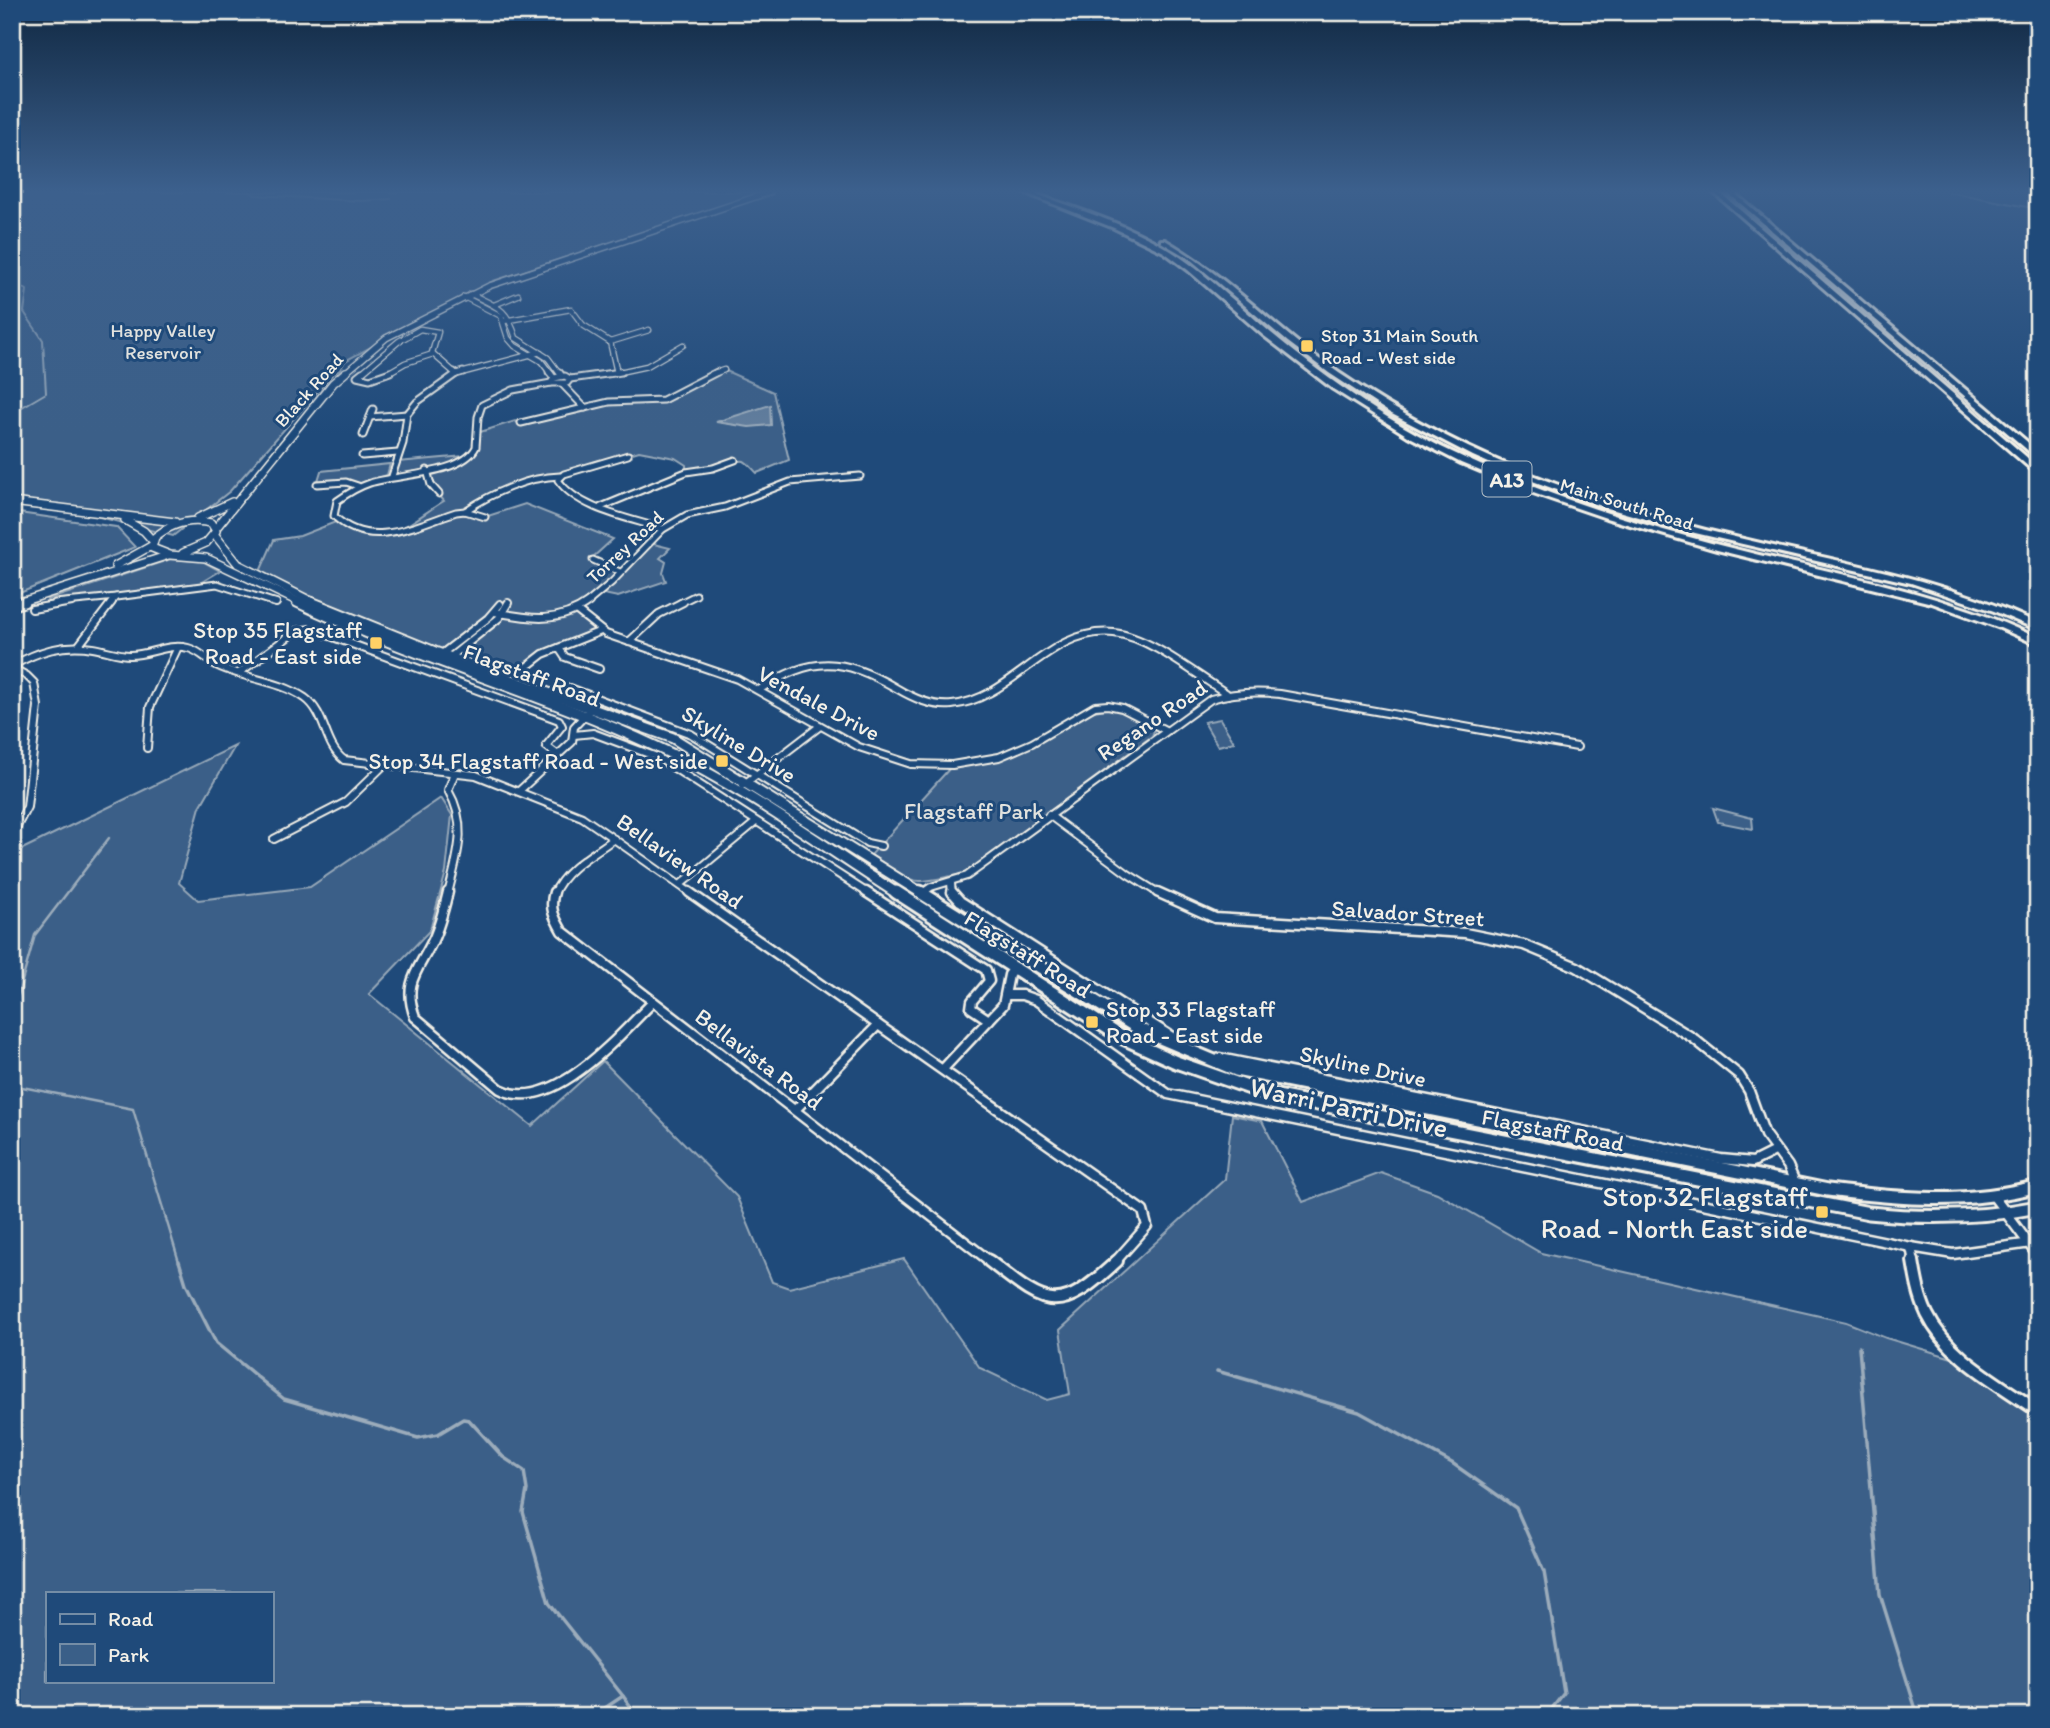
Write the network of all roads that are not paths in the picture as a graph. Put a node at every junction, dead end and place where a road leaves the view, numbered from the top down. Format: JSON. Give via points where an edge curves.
{"nodes":[{"id":1,"x":524,"y":273,"type":"edge"},
{"id":2,"x":1194,"y":273,"type":"edge"},
{"id":3,"x":1210,"y":273,"type":"edge"},
{"id":4,"x":1809,"y":273,"type":"edge"},
{"id":5,"x":1824,"y":273,"type":"edge"},
{"id":6,"x":518,"y":295,"type":"dead end"},
{"id":7,"x":467,"y":296,"type":"junction"},
{"id":8,"x":494,"y":305,"type":"junction"},
{"id":9,"x":512,"y":319,"type":"junction"},
{"id":10,"x":504,"y":321,"type":"junction"},
{"id":11,"x":649,"y":330,"type":"dead end"},
{"id":12,"x":610,"y":342,"type":"junction"},
{"id":13,"x":683,"y":345,"type":"dead end"},
{"id":14,"x":540,"y":352,"type":"junction"},
{"id":15,"x":433,"y":354,"type":"junction"},
{"id":16,"x":532,"y":355,"type":"junction"},
{"id":17,"x":724,"y":370,"type":"dead end"},
{"id":18,"x":617,"y":373,"type":"junction"},
{"id":19,"x":456,"y":374,"type":"junction"},
{"id":20,"x":562,"y":376,"type":"junction"},
{"id":21,"x":570,"y":379,"type":"junction"},
{"id":22,"x":553,"y":380,"type":"junction"},
{"id":23,"x":563,"y":384,"type":"junction"},
{"id":24,"x":1350,"y":384,"type":"junction"},
{"id":25,"x":1335,"y":389,"type":"junction"},
{"id":26,"x":585,"y":408,"type":"junction"},
{"id":27,"x":373,"y":409,"type":"dead end"},
{"id":28,"x":407,"y":414,"type":"junction"},
{"id":29,"x":370,"y":418,"type":"junction"},
{"id":30,"x":521,"y":423,"type":"dead end"},
{"id":31,"x":363,"y":435,"type":"dead end"},
{"id":32,"x":398,"y":453,"type":"junction"},
{"id":33,"x":628,"y":455,"type":"dead end"},
{"id":34,"x":362,"y":456,"type":"dead end"},
{"id":35,"x":2038,"y":456,"type":"edge"},
{"id":36,"x":735,"y":460,"type":"dead end"},
{"id":37,"x":427,"y":470,"type":"junction"},
{"id":38,"x":2038,"y":472,"type":"edge"},
{"id":39,"x":392,"y":476,"type":"junction"},
{"id":40,"x":560,"y":476,"type":"junction"},
{"id":41,"x":860,"y":476,"type":"dead end"},
{"id":42,"x":317,"y":484,"type":"dead end"},
{"id":43,"x":358,"y":486,"type":"junction"},
{"id":44,"x":439,"y":494,"type":"dead end"},
{"id":45,"x":241,"y":495,"type":"junction"},
{"id":46,"x":12,"y":502,"type":"edge"},
{"id":47,"x":601,"y":507,"type":"junction"},
{"id":48,"x":465,"y":511,"type":"junction"},
{"id":49,"x":485,"y":517,"type":"dead end"},
{"id":50,"x":122,"y":518,"type":"junction"},
{"id":51,"x":191,"y":521,"type":"junction"},
{"id":52,"x":180,"y":523,"type":"junction"},
{"id":53,"x":663,"y":529,"type":"junction"},
{"id":54,"x":215,"y":531,"type":"junction"},
{"id":55,"x":152,"y":543,"type":"junction"},
{"id":56,"x":183,"y":553,"type":"junction"},
{"id":57,"x":171,"y":554,"type":"junction"},
{"id":58,"x":593,"y":560,"type":"dead end"},
{"id":59,"x":620,"y":572,"type":"junction"},
{"id":60,"x":696,"y":594,"type":"dead end"},
{"id":61,"x":116,"y":597,"type":"junction"},
{"id":62,"x":276,"y":603,"type":"dead end"},
{"id":63,"x":14,"y":605,"type":"edge"},
{"id":64,"x":32,"y":609,"type":"dead end"},
{"id":65,"x":577,"y":611,"type":"junction"},
{"id":66,"x":495,"y":612,"type":"junction"},
{"id":67,"x":503,"y":614,"type":"junction"},
{"id":68,"x":2038,"y":627,"type":"edge"},
{"id":69,"x":601,"y":631,"type":"junction"},
{"id":70,"x":629,"y":642,"type":"junction"},
{"id":71,"x":2038,"y":642,"type":"edge"},
{"id":72,"x":79,"y":645,"type":"junction"},
{"id":73,"x":177,"y":647,"type":"junction"},
{"id":74,"x":559,"y":648,"type":"junction"},
{"id":75,"x":442,"y":659,"type":"junction"},
{"id":76,"x":12,"y":667,"type":"edge"},
{"id":77,"x":525,"y":668,"type":"dead end"},
{"id":78,"x":239,"y":673,"type":"junction"},
{"id":79,"x":586,"y":674,"type":"dead end"},
{"id":80,"x":582,"y":682,"type":"dead end"},
{"id":81,"x":759,"y":691,"type":"junction"},
{"id":82,"x":1226,"y":693,"type":"junction"},
{"id":83,"x":588,"y":712,"type":"junction"},
{"id":84,"x":820,"y":726,"type":"junction"},
{"id":85,"x":1164,"y":730,"type":"junction"},
{"id":86,"x":574,"y":735,"type":"junction"},
{"id":87,"x":1577,"y":747,"type":"dead end"},
{"id":88,"x":147,"y":748,"type":"dead end"},
{"id":89,"x":558,"y":755,"type":"junction"},
{"id":90,"x":384,"y":765,"type":"junction"},
{"id":91,"x":455,"y":773,"type":"junction"},
{"id":92,"x":755,"y":776,"type":"junction"},
{"id":93,"x":746,"y":783,"type":"junction"},
{"id":94,"x":736,"y":790,"type":"junction"},
{"id":95,"x":519,"y":791,"type":"junction"},
{"id":96,"x":1049,"y":816,"type":"junction"},
{"id":97,"x":756,"y":822,"type":"junction"},
{"id":98,"x":12,"y":836,"type":"edge"},
{"id":99,"x":274,"y":839,"type":"dead end"},
{"id":100,"x":614,"y":839,"type":"junction"},
{"id":101,"x":881,"y":845,"type":"dead end"},
{"id":102,"x":951,"y":883,"type":"junction"},
{"id":103,"x":680,"y":885,"type":"junction"},
{"id":104,"x":920,"y":895,"type":"junction"},
{"id":105,"x":911,"y":904,"type":"junction"},
{"id":106,"x":1024,"y":958,"type":"junction"},
{"id":107,"x":1014,"y":969,"type":"junction"},
{"id":108,"x":1007,"y":995,"type":"junction"},
{"id":109,"x":653,"y":1002,"type":"junction"},
{"id":110,"x":989,"y":1020,"type":"junction"},
{"id":111,"x":878,"y":1025,"type":"junction"},
{"id":112,"x":943,"y":1069,"type":"junction"},
{"id":113,"x":795,"y":1110,"type":"junction"},
{"id":114,"x":1775,"y":1151,"type":"junction"},
{"id":115,"x":1796,"y":1183,"type":"junction"},
{"id":116,"x":2038,"y":1186,"type":"edge"},
{"id":117,"x":1994,"y":1197,"type":"junction"},
{"id":118,"x":1803,"y":1201,"type":"junction"},
{"id":119,"x":2038,"y":1208,"type":"edge"},
{"id":120,"x":2007,"y":1214,"type":"junction"},
{"id":121,"x":2033,"y":1242,"type":"edge"},
{"id":122,"x":1910,"y":1247,"type":"junction"},
{"id":123,"x":2038,"y":1256,"type":"edge"},
{"id":124,"x":1032,"y":1293,"type":"joint"},
{"id":125,"x":2038,"y":1411,"type":"edge"}],
"edges":[{"from":1,"to":7,"type":"main road","name":"Black Road"},
{"from":2,"to":25,"type":"highway","name":"Main South Road","number":"A13"},
{"from":3,"to":24,"type":"highway","name":"Main South Road","number":"A13"},
{"from":4,"to":38,"type":"highway"},
{"from":5,"to":35,"type":"highway"},
{"from":6,"to":8,"type":"street"},
{"from":7,"to":8,"type":"street"},
{"from":7,"to":10,"type":"street"},
{"from":7,"to":45,"type":"main road","name":"Black Road","via":[[386,338],[352,365]]},
{"from":8,"to":9,"type":"street"},
{"from":9,"to":10,"type":"street"},
{"from":9,"to":12,"type":"street","via":[[568,308],[583,325]]},
{"from":9,"to":14,"type":"street","via":[[516,338]]},
{"from":10,"to":16,"type":"street","via":[[514,346]]},
{"from":11,"to":12,"type":"street"},
{"from":12,"to":18,"type":"street"},
{"from":13,"to":18,"type":"street","via":[[647,366]]},
{"from":14,"to":16,"type":"street"},
{"from":14,"to":20,"type":"street"},
{"from":15,"to":15,"type":"street","via":[[438,332],[420,329],[357,376],[377,378]]},
{"from":15,"to":19,"type":"street"},
{"from":16,"to":19,"type":"street"},
{"from":16,"to":22,"type":"street"},
{"from":17,"to":26,"type":"street","via":[[663,400],[609,402]]},
{"from":18,"to":21,"type":"street"},
{"from":19,"to":28,"type":"street"},
{"from":20,"to":21,"type":"street"},
{"from":20,"to":22,"type":"street"},
{"from":21,"to":23,"type":"street"},
{"from":22,"to":23,"type":"street"},
{"from":22,"to":37,"type":"street","via":[[513,390],[482,405],[474,452],[458,463]]},
{"from":23,"to":26,"type":"street"},
{"from":24,"to":25,"type":"highway"},
{"from":24,"to":68,"type":"highway","name":"Main South Road","number":"A13","via":[[1455,445],[1569,491],[1698,531],[1942,589]]},
{"from":25,"to":71,"type":"highway","name":"Main South Road","number":"A13","via":[[1442,451],[1559,500],[1724,549],[1940,600]]},
{"from":26,"to":30,"type":"street"},
{"from":27,"to":29,"type":"street"},
{"from":28,"to":29,"type":"street"},
{"from":28,"to":32,"type":"street"},
{"from":29,"to":31,"type":"street"},
{"from":32,"to":34,"type":"street"},
{"from":32,"to":39,"type":"street"},
{"from":33,"to":40,"type":"street"},
{"from":36,"to":47,"type":"street","via":[[686,471]]},
{"from":37,"to":39,"type":"street"},
{"from":37,"to":44,"type":"street"},
{"from":39,"to":43,"type":"street"},
{"from":40,"to":47,"type":"street","via":[[559,485],[565,491]]},
{"from":40,"to":48,"type":"street","via":[[545,476]]},
{"from":41,"to":53,"type":"street","name":"Torrey Road","via":[[790,482],[725,507],[687,515]]},
{"from":42,"to":43,"type":"street"},
{"from":43,"to":48,"type":"street","via":[[337,500],[334,516],[373,536]]},
{"from":45,"to":51,"type":"main road","name":"Black Road"},
{"from":45,"to":54,"type":"main road","name":"Black Road"},
{"from":46,"to":50,"type":"main road"},
{"from":47,"to":53,"type":"street"},
{"from":48,"to":49,"type":"street"},
{"from":50,"to":52,"type":"main road"},
{"from":50,"to":55,"type":"main road","via":[[144,531]]},
{"from":51,"to":52,"type":"main road"},
{"from":51,"to":54,"type":"main road","via":[[208,522]]},
{"from":52,"to":55,"type":"main road","via":[[163,530]]},
{"from":53,"to":59,"type":"street","name":"Torrey Road"},
{"from":54,"to":56,"type":"main road","via":[[203,546]]},
{"from":54,"to":75,"type":"main road","name":"Flagstaff Road","via":[[234,560],[266,580]]},
{"from":55,"to":57,"type":"main road","via":[[159,553]]},
{"from":55,"to":63,"type":"main road","via":[[118,565]]},
{"from":56,"to":57,"type":"main road"},
{"from":56,"to":75,"type":"main road","name":"Flagstaff Road","via":[[214,561],[309,609]]},
{"from":57,"to":63,"type":"main road"},
{"from":58,"to":59,"type":"street"},
{"from":59,"to":65,"type":"street","name":"Torrey Road"},
{"from":60,"to":70,"type":"street","via":[[659,614]]},
{"from":61,"to":62,"type":"street","via":[[222,584]]},
{"from":61,"to":64,"type":"street"},
{"from":61,"to":72,"type":"street"},
{"from":65,"to":67,"type":"street","name":"Torrey Road","via":[[540,619]]},
{"from":65,"to":69,"type":"street","name":"Vendale Drive"},
{"from":66,"to":67,"type":"street","name":"Torrey Road"},
{"from":66,"to":67,"type":"street","via":[[504,603]]},
{"from":66,"to":75,"type":"street"},
{"from":67,"to":75,"type":"street"},
{"from":69,"to":70,"type":"street","name":"Vendale Drive"},
{"from":69,"to":74,"type":"street"},
{"from":70,"to":81,"type":"street","name":"Vendale Drive"},
{"from":72,"to":73,"type":"street","via":[[127,655]]},
{"from":72,"to":76,"type":"street","via":[[36,652]]},
{"from":73,"to":78,"type":"street","name":"Bellaview Road","via":[[200,651],[213,664]]},
{"from":73,"to":88,"type":"street","via":[[148,706]]},
{"from":74,"to":77,"type":"street"},
{"from":74,"to":79,"type":"street","via":[[565,657],[596,668]]},
{"from":75,"to":83,"type":"main road","name":"Flagstaff Road"},
{"from":76,"to":98,"type":"street","via":[[35,684],[38,716],[27,808]]},
{"from":78,"to":89,"type":"street","via":[[296,631],[311,629],[559,720],[562,726],[546,746]]},
{"from":78,"to":90,"type":"street","name":"Bellaview Road","via":[[277,684],[314,706],[324,718],[337,756]]},
{"from":80,"to":92,"type":"street","name":"Skyline Drive","via":[[572,689],[674,725]]},
{"from":81,"to":82,"type":"street","via":[[790,670],[810,664],[846,664],[924,702],[953,705],[982,695],[1074,638],[1114,633],[1145,644]]},
{"from":81,"to":84,"type":"street","name":"Vendale Drive"},
{"from":82,"to":85,"type":"street","name":"Regano Road"},
{"from":82,"to":87,"type":"street","name":"Regano Road","via":[[1280,694]]},
{"from":83,"to":86,"type":"street","via":[[574,727]]},
{"from":83,"to":93,"type":"main road","name":"Flagstaff Road","via":[[673,738]]},
{"from":83,"to":94,"type":"main road","name":"Flagstaff Road"},
{"from":84,"to":85,"type":"street","name":"Vendale Drive","via":[[881,756],[939,766],[1011,752],[1097,705],[1134,710]]},
{"from":84,"to":92,"type":"street"},
{"from":85,"to":96,"type":"street","name":"Regano Road"},
{"from":86,"to":89,"type":"street"},
{"from":86,"to":97,"type":"street","name":"Flagstaff Road","via":[[593,733],[657,757]]},
{"from":89,"to":95,"type":"street"},
{"from":90,"to":91,"type":"street","name":"Bellaview Road"},
{"from":90,"to":99,"type":"street","via":[[346,802]]},
{"from":91,"to":95,"type":"street","name":"Bellaview Road","via":[[476,775]]},
{"from":91,"to":109,"type":"street","via":[[448,790],[461,816],[450,887],[434,938],[411,978],[407,1000],[415,1017],[505,1092],[529,1097],[570,1078]]},
{"from":92,"to":93,"type":"street"},
{"from":92,"to":101,"type":"street","name":"Skyline Drive","via":[[867,843]]},
{"from":93,"to":94,"type":"street"},
{"from":93,"to":104,"type":"main road","name":"Flagstaff Road"},
{"from":94,"to":105,"type":"main road","name":"Flagstaff Road"},
{"from":95,"to":100,"type":"street","name":"Bellaview Road","via":[[582,817]]},
{"from":96,"to":102,"type":"street","name":"Regano Road"},
{"from":96,"to":114,"type":"street","name":"Salvador Street","via":[[1144,886],[1215,918],[1465,933],[1524,945],[1577,967],[1693,1038],[1740,1075]]},
{"from":97,"to":103,"type":"street"},
{"from":97,"to":110,"type":"street","name":"Flagstaff Road","via":[[986,970],[989,981],[971,1008]]},
{"from":100,"to":103,"type":"street","name":"Bellaview Road"},
{"from":100,"to":109,"type":"street","name":"Bellavista Road","via":[[557,886],[549,903],[552,919]]},
{"from":102,"to":104,"type":"street","name":"Regano Road","via":[[929,887]]},
{"from":102,"to":114,"type":"street","name":"Skyline Drive","via":[[952,895],[960,901],[1191,1050],[1721,1159],[1753,1162]]},
{"from":103,"to":111,"type":"street","name":"Bellaview Road"},
{"from":104,"to":105,"type":"street","name":"Regano Road"},
{"from":104,"to":106,"type":"main road","name":"Flagstaff Road"},
{"from":105,"to":107,"type":"main road","name":"Flagstaff Road"},
{"from":106,"to":107,"type":"street"},
{"from":106,"to":115,"type":"main road","name":"Flagstaff Road","via":[[1141,1030],[1236,1070]]},
{"from":107,"to":108,"type":"street"},
{"from":107,"to":118,"type":"main road","name":"Flagstaff Road","via":[[1161,1058],[1267,1094]]},
{"from":108,"to":110,"type":"street"},
{"from":108,"to":122,"type":"street","name":"Warri Parri Drive","via":[[1036,1000],[1168,1094]]},
{"from":109,"to":113,"type":"street","name":"Bellavista Road"},
{"from":110,"to":112,"type":"street"},
{"from":111,"to":112,"type":"street","name":"Bellaview Road"},
{"from":111,"to":113,"type":"street"},
{"from":112,"to":124,"type":"street","name":"Bellaview Road","via":[[1143,1211],[1147,1226],[1138,1238],[1078,1294],[1055,1301]]},
{"from":113,"to":124,"type":"street","name":"Bellavista Road"},
{"from":114,"to":115,"type":"street","name":"Salvador Street"},
{"from":115,"to":117,"type":"main road","name":"Flagstaff Road","via":[[1918,1201]]},
{"from":115,"to":118,"type":"street","name":"Salvador Street"},
{"from":116,"to":117,"type":"main road","name":"Flagstaff Road"},
{"from":117,"to":120,"type":"street"},
{"from":118,"to":120,"type":"main road","name":"Flagstaff Road","via":[[1922,1219]]},
{"from":119,"to":120,"type":"main road","name":"Flagstaff Road"},
{"from":120,"to":121,"type":"street"},
{"from":121,"to":122,"type":"street","name":"Warri Parri Drive","via":[[1954,1254]]},
{"from":121,"to":123,"type":"street"},
{"from":122,"to":125,"type":"street","via":[[1933,1326],[1960,1354]]}]}
